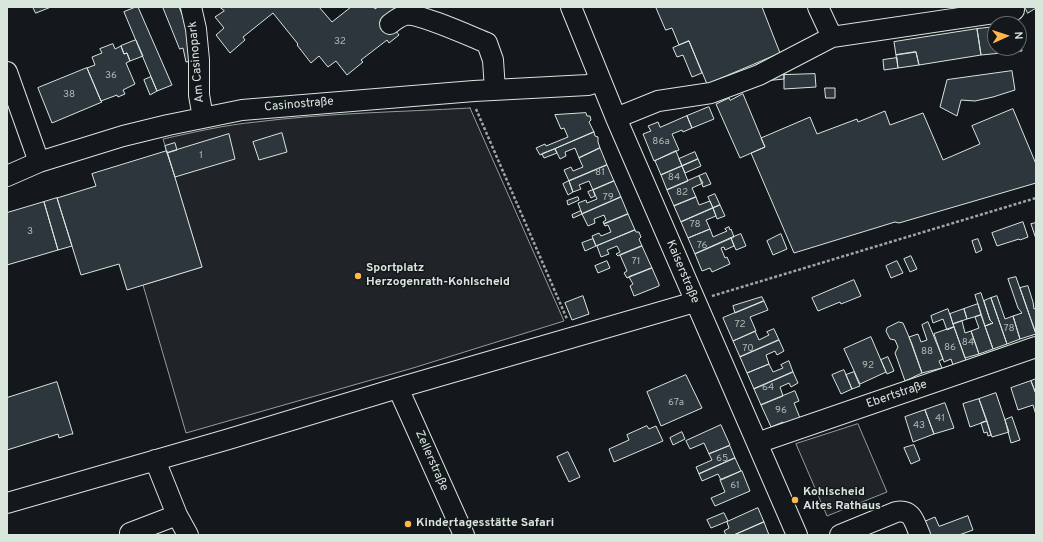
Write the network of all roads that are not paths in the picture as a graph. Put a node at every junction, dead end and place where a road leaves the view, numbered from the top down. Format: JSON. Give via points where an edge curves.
{"nodes":[{"id":1,"x":191,"y":7,"type":"edge"},
{"id":2,"x":571,"y":7,"type":"edge"},
{"id":3,"x":818,"y":7,"type":"edge"},
{"id":4,"x":1013,"y":7,"type":"edge"},
{"id":5,"x":390,"y":24,"type":"dead end"},
{"id":6,"x":832,"y":37,"type":"junction"},
{"id":7,"x":7,"y":72,"type":"edge"},
{"id":8,"x":600,"y":81,"type":"junction"},
{"id":9,"x":495,"y":90,"type":"junction"},
{"id":10,"x":203,"y":118,"type":"junction"},
{"id":11,"x":616,"y":118,"type":"junction"},
{"id":12,"x":39,"y":162,"type":"junction"},
{"id":13,"x":7,"y":176,"type":"edge"},
{"id":14,"x":695,"y":302,"type":"junction"},
{"id":15,"x":1036,"y":347,"type":"edge"},
{"id":16,"x":398,"y":388,"type":"junction"},
{"id":17,"x":757,"y":443,"type":"junction"},
{"id":18,"x":155,"y":460,"type":"junction"},
{"id":19,"x":7,"y":503,"type":"edge"},
{"id":20,"x":177,"y":515,"type":"junction"},
{"id":21,"x":131,"y":535,"type":"edge"},
{"id":22,"x":188,"y":535,"type":"edge"},
{"id":23,"x":464,"y":535,"type":"edge"},
{"id":24,"x":797,"y":535,"type":"edge"},
{"id":25,"x":840,"y":535,"type":"edge"},
{"id":26,"x":920,"y":535,"type":"edge"}],
"edges":[{"from":1,"to":10,"type":"street","name":"Am Casinopark","via":[[196,29],[199,96]]},
{"from":2,"to":8,"type":"street","name":"Kaiserstraße"},
{"from":3,"to":6,"type":"street"},
{"from":4,"to":6,"type":"street","via":[[1014,10]]},
{"from":5,"to":9,"type":"street","via":[[406,15],[419,16],[487,43],[494,60]]},
{"from":6,"to":11,"type":"street","via":[[759,75],[711,93],[658,101]]},
{"from":7,"to":12,"type":"street"},
{"from":8,"to":9,"type":"street","name":"Casinostraße","via":[[588,85]]},
{"from":8,"to":11,"type":"street","name":"Kaiserstraße"},
{"from":9,"to":10,"type":"street","name":"Casinostraße","via":[[242,110]]},
{"from":10,"to":12,"type":"street","name":"Casinostraße","via":[[123,136]]},
{"from":11,"to":14,"type":"street","name":"Kaiserstraße"},
{"from":12,"to":13,"type":"street","name":"Casinostraße"},
{"from":14,"to":16,"type":"street"},
{"from":14,"to":17,"type":"street","name":"Kaiserstraße"},
{"from":15,"to":17,"type":"street","name":"Ebertstraße"},
{"from":16,"to":18,"type":"street"},
{"from":16,"to":23,"type":"street","name":"Zellerstraße"},
{"from":17,"to":24,"type":"street","name":"Kaiserstraße"},
{"from":18,"to":19,"type":"street"},
{"from":18,"to":20,"type":"street"},
{"from":20,"to":21,"type":"street","via":[[130,533]]},
{"from":20,"to":22,"type":"street"},
{"from":25,"to":26,"type":"street","via":[[902,511],[911,515]]}]}
